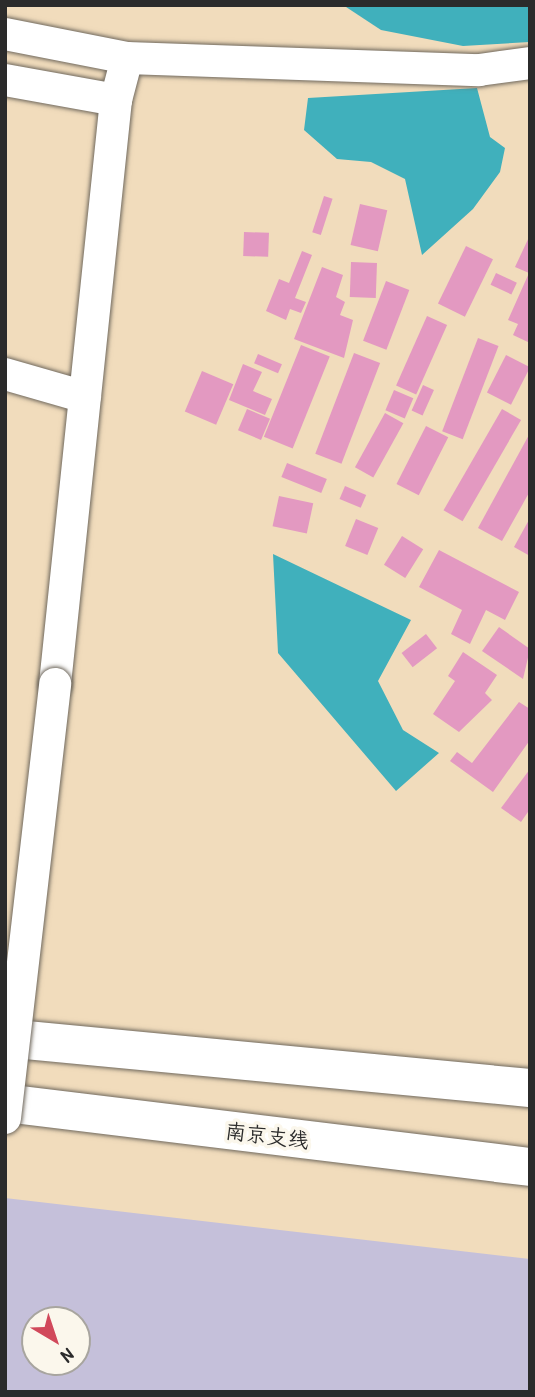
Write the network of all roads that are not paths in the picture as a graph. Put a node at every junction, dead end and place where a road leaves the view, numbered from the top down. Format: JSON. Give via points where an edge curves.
{"nodes":[{"id":1,"x":5,"y":34,"type":"edge"},
{"id":2,"x":127,"y":58,"type":"junction"},
{"id":3,"x":530,"y":63,"type":"edge"},
{"id":4,"x":5,"y":80,"type":"edge"},
{"id":5,"x":116,"y":100,"type":"junction"},
{"id":6,"x":5,"y":374,"type":"edge"},
{"id":7,"x":85,"y":397,"type":"junction"},
{"id":8,"x":5,"y":1038,"type":"edge"},
{"id":9,"x":530,"y":1088,"type":"edge"},
{"id":10,"x":5,"y":1103,"type":"edge"},
{"id":11,"x":5,"y":1118,"type":"edge"},
{"id":12,"x":530,"y":1167,"type":"edge"}],
"edges":[{"from":1,"to":2,"type":"street"},
{"from":2,"to":3,"type":"street","via":[[479,70]]},
{"from":2,"to":5,"type":"street"},
{"from":4,"to":5,"type":"street"},
{"from":5,"to":7,"type":"street"},
{"from":6,"to":7,"type":"street"},
{"from":7,"to":11,"type":"street","bridge":true},
{"from":8,"to":9,"type":"highway"},
{"from":10,"to":12,"type":"highway","name":"南京支线"}]}
